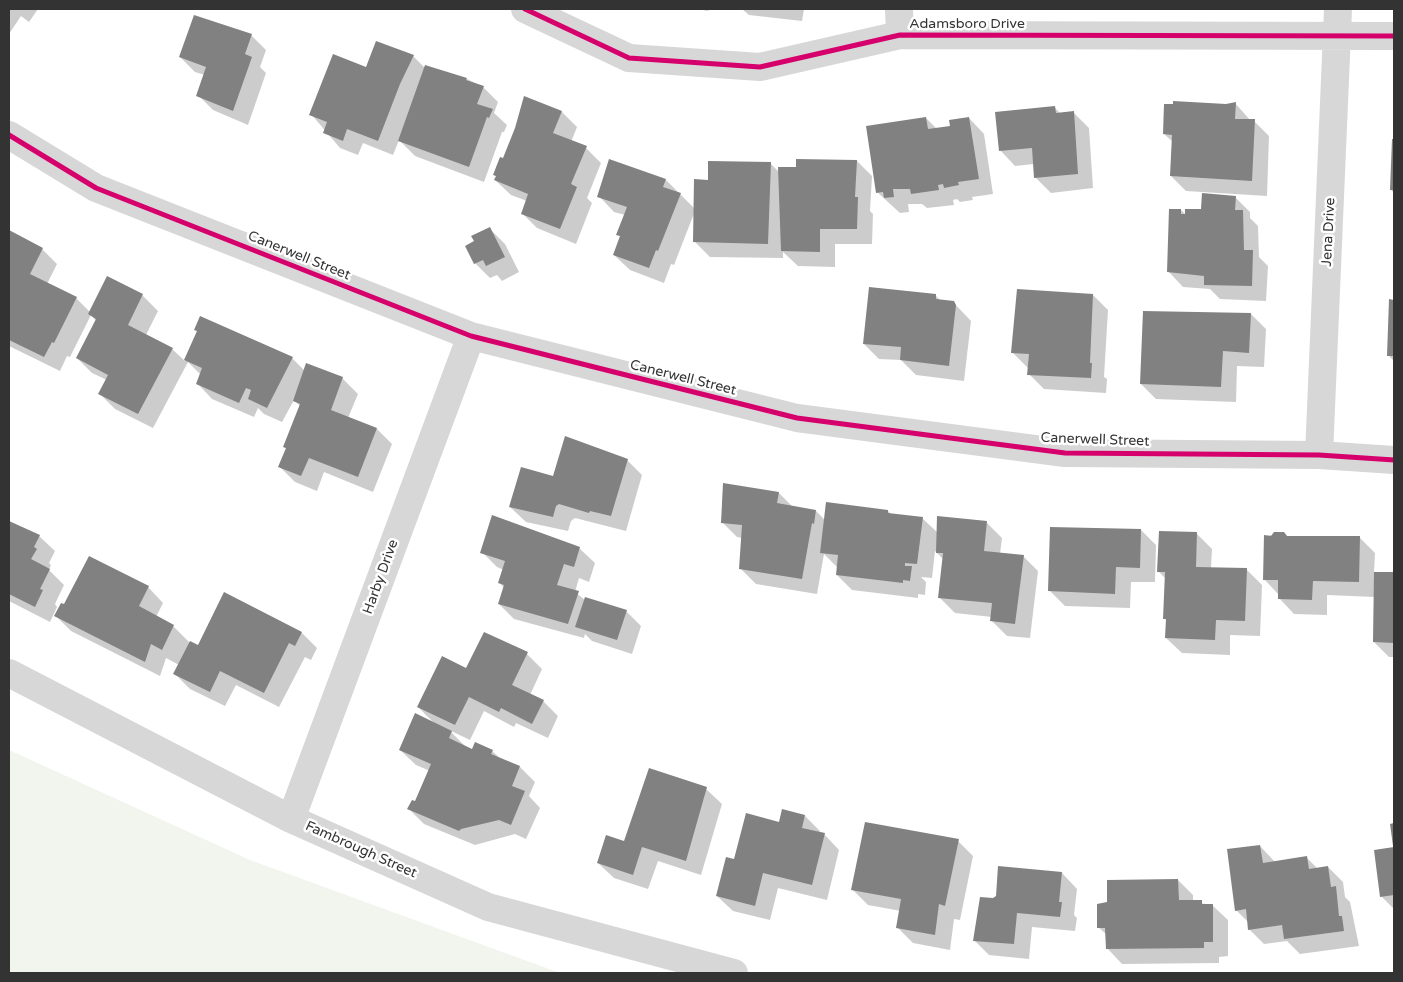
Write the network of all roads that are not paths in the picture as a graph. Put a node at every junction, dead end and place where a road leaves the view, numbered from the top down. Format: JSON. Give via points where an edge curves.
{"nodes":[{"id":1,"x":526,"y":9,"type":"edge"},
{"id":2,"x":1338,"y":9,"type":"edge"},
{"id":3,"x":899,"y":22,"type":"edge"},
{"id":4,"x":1338,"y":36,"type":"junction"},
{"id":5,"x":1394,"y":36,"type":"edge"},
{"id":6,"x":9,"y":135,"type":"edge"},
{"id":7,"x":470,"y":336,"type":"junction"},
{"id":8,"x":1319,"y":455,"type":"junction"},
{"id":9,"x":1394,"y":460,"type":"edge"},
{"id":10,"x":9,"y":673,"type":"edge"},
{"id":11,"x":291,"y":818,"type":"junction"},
{"id":12,"x":734,"y":973,"type":"edge"}],
"edges":[{"from":1,"to":3,"type":"street","name":"Adamsboro Drive","via":[[629,58],[760,67]]},
{"from":2,"to":4,"type":"street","name":"Jena Drive"},
{"from":3,"to":4,"type":"street","name":"Adamsboro Drive"},
{"from":4,"to":5,"type":"street","name":"Adamsboro Drive"},
{"from":4,"to":8,"type":"street","name":"Jena Drive"},
{"from":6,"to":7,"type":"street","name":"Canerwell Street","via":[[96,188]]},
{"from":7,"to":8,"type":"street","name":"Canerwell Street","via":[[796,418],[1065,453]]},
{"from":7,"to":11,"type":"street","name":"Harby Drive"},
{"from":8,"to":9,"type":"street","name":"Canerwell Street"},
{"from":10,"to":11,"type":"street","name":"Fambrough Street"},
{"from":11,"to":12,"type":"street","name":"Fambrough Street","via":[[488,907]]}]}
